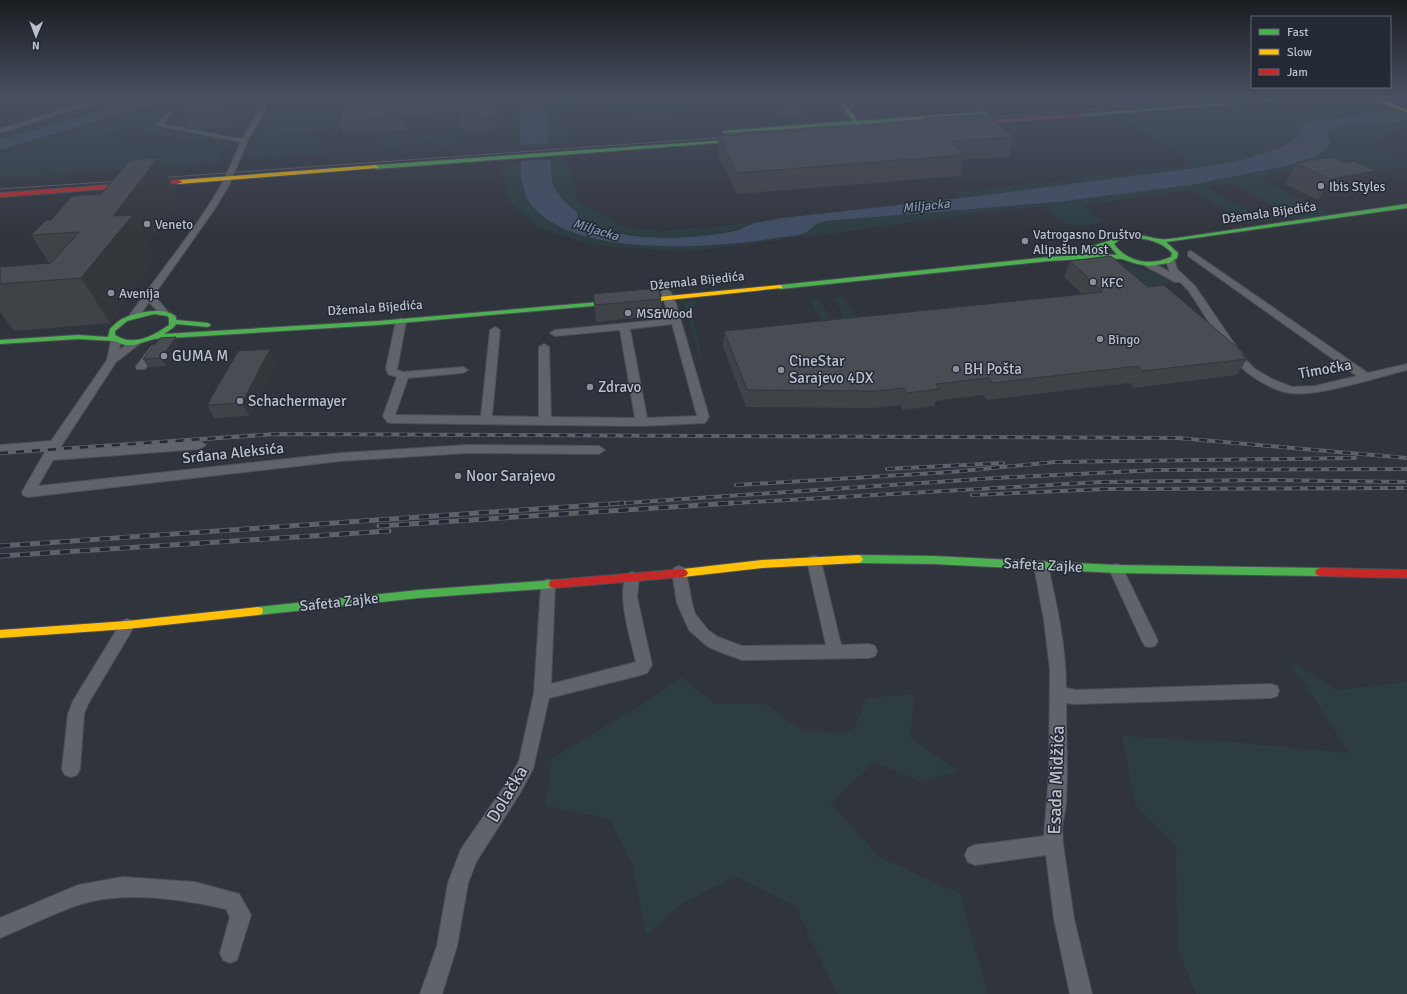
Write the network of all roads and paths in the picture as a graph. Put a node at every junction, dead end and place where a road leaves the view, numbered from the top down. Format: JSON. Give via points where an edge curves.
{"nodes":[{"id":1,"x":242,"y":145,"type":"edge"},
{"id":2,"x":599,"y":145,"type":"edge"},
{"id":3,"x":619,"y":145,"type":"edge"},
{"id":4,"x":557,"y":149,"type":"junction"},
{"id":5,"x":445,"y":152,"type":"dead end"},
{"id":6,"x":504,"y":153,"type":"junction"},
{"id":7,"x":245,"y":166,"type":"dead end"},
{"id":8,"x":229,"y":167,"type":"junction"},
{"id":9,"x":228,"y":178,"type":"junction"},
{"id":10,"x":0,"y":194,"type":"edge"},
{"id":11,"x":1407,"y":206,"type":"edge"},
{"id":12,"x":1407,"y":212,"type":"edge"},
{"id":13,"x":1158,"y":241,"type":"junction"},
{"id":14,"x":1112,"y":242,"type":"junction"},
{"id":15,"x":1191,"y":254,"type":"dead end"},
{"id":16,"x":1123,"y":257,"type":"junction"},
{"id":17,"x":1173,"y":257,"type":"junction"},
{"id":18,"x":1148,"y":264,"type":"junction"},
{"id":19,"x":1192,"y":288,"type":"junction"},
{"id":20,"x":148,"y":295,"type":"junction"},
{"id":21,"x":667,"y":295,"type":"junction"},
{"id":22,"x":163,"y":312,"type":"junction"},
{"id":23,"x":134,"y":316,"type":"junction"},
{"id":24,"x":676,"y":320,"type":"junction"},
{"id":25,"x":401,"y":321,"type":"junction"},
{"id":26,"x":174,"y":322,"type":"junction"},
{"id":27,"x":117,"y":324,"type":"junction"},
{"id":28,"x":624,"y":326,"type":"junction"},
{"id":29,"x":495,"y":330,"type":"dead end"},
{"id":30,"x":555,"y":332,"type":"dead end"},
{"id":31,"x":78,"y":337,"type":"junction"},
{"id":32,"x":159,"y":337,"type":"junction"},
{"id":33,"x":115,"y":340,"type":"junction"},
{"id":34,"x":0,"y":342,"type":"edge"},
{"id":35,"x":137,"y":342,"type":"junction"},
{"id":36,"x":544,"y":347,"type":"dead end"},
{"id":37,"x":112,"y":360,"type":"junction"},
{"id":38,"x":141,"y":367,"type":"dead end"},
{"id":39,"x":1407,"y":367,"type":"edge"},
{"id":40,"x":464,"y":370,"type":"dead end"},
{"id":41,"x":403,"y":375,"type":"junction"},
{"id":42,"x":1366,"y":377,"type":"junction"},
{"id":43,"x":486,"y":420,"type":"junction"},
{"id":44,"x":545,"y":421,"type":"junction"},
{"id":45,"x":642,"y":422,"type":"junction"},
{"id":46,"x":200,"y":445,"type":"dead end"},
{"id":47,"x":0,"y":449,"type":"edge"},
{"id":48,"x":52,"y":450,"type":"junction"},
{"id":49,"x":599,"y":450,"type":"dead end"},
{"id":50,"x":814,"y":561,"type":"junction"},
{"id":51,"x":1042,"y":566,"type":"junction"},
{"id":52,"x":1116,"y":568,"type":"junction"},
{"id":53,"x":679,"y":572,"type":"junction"},
{"id":54,"x":1407,"y":574,"type":"edge"},
{"id":55,"x":632,"y":578,"type":"junction"},
{"id":56,"x":548,"y":585,"type":"junction"},
{"id":57,"x":127,"y":625,"type":"junction"},
{"id":58,"x":0,"y":634,"type":"edge"},
{"id":59,"x":1150,"y":641,"type":"dead end"},
{"id":60,"x":835,"y":652,"type":"junction"},
{"id":61,"x":870,"y":652,"type":"dead end"},
{"id":62,"x":1271,"y":691,"type":"dead end"},
{"id":63,"x":542,"y":693,"type":"junction"},
{"id":64,"x":1058,"y":694,"type":"junction"},
{"id":65,"x":71,"y":769,"type":"dead end"},
{"id":66,"x":1054,"y":844,"type":"junction"},
{"id":67,"x":975,"y":855,"type":"dead end"},
{"id":68,"x":0,"y":928,"type":"edge"},
{"id":69,"x":230,"y":953,"type":"dead end"},
{"id":70,"x":431,"y":994,"type":"edge"},
{"id":71,"x":1081,"y":994,"type":"edge"}],
"edges":[{"from":1,"to":8,"type":"street"},
{"from":2,"to":4,"type":"main road"},
{"from":3,"to":4,"type":"main road"},
{"from":4,"to":6,"type":"main road"},
{"from":5,"to":6,"type":"main road"},
{"from":6,"to":9,"type":"main road"},
{"from":7,"to":8,"type":"main road"},
{"from":8,"to":9,"type":"street"},
{"from":9,"to":10,"type":"main road"},
{"from":9,"to":20,"type":"street","via":[[200,226]]},
{"from":11,"to":13,"type":"main road","name":"Džemala Bijedića"},
{"from":12,"to":17,"type":"main road","name":"Džemala Bijedića","via":[[1186,246],[1179,248]]},
{"from":13,"to":14,"type":"main road","name":"Džemala Bijedića","via":[[1130,236],[1117,238]]},
{"from":13,"to":17,"type":"main road","name":"Džemala Bijedića","via":[[1172,249]]},
{"from":14,"to":16,"type":"main road","via":[[1113,249]]},
{"from":14,"to":21,"type":"main road","name":"Džemala Bijedića","via":[[1094,249]]},
{"from":15,"to":42,"type":"street","name":"Timočka"},
{"from":16,"to":18,"type":"main road","name":"Džemala Bijedića"},
{"from":16,"to":21,"type":"main road","name":"Džemala Bijedića","via":[[1049,259]]},
{"from":17,"to":18,"type":"main road","name":"Džemala Bijedića","via":[[1165,263]]},
{"from":17,"to":19,"type":"street","name":"Timočka","via":[[1173,270]]},
{"from":18,"to":19,"type":"street","name":"Timočka"},
{"from":19,"to":42,"type":"street","name":"Timočka","via":[[1240,360],[1251,371],[1268,381],[1291,390],[1315,389]]},
{"from":20,"to":22,"type":"street"},
{"from":20,"to":23,"type":"street"},
{"from":21,"to":24,"type":"street"},
{"from":21,"to":25,"type":"main road","name":"Džemala Bijedića"},
{"from":21,"to":26,"type":"main road","name":"Džemala Bijedića","via":[[398,316],[224,325]]},
{"from":22,"to":23,"type":"main road"},
{"from":22,"to":26,"type":"main road","via":[[173,317]]},
{"from":23,"to":27,"type":"main road"},
{"from":24,"to":28,"type":"street"},
{"from":24,"to":45,"type":"street","via":[[703,417],[697,421]]},
{"from":25,"to":32,"type":"main road","name":"Džemala Bijedića"},
{"from":25,"to":41,"type":"street","via":[[391,368],[392,372]]},
{"from":26,"to":32,"type":"main road"},
{"from":27,"to":31,"type":"main road"},
{"from":27,"to":33,"type":"main road","via":[[111,333]]},
{"from":28,"to":30,"type":"street"},
{"from":28,"to":45,"type":"street"},
{"from":29,"to":43,"type":"street"},
{"from":31,"to":33,"type":"main road"},
{"from":31,"to":34,"type":"main road"},
{"from":32,"to":35,"type":"main road"},
{"from":32,"to":38,"type":"street"},
{"from":33,"to":35,"type":"main road"},
{"from":33,"to":37,"type":"street","name":"Srđana Aleksića"},
{"from":35,"to":37,"type":"street","name":"Srđana Aleksića"},
{"from":36,"to":44,"type":"street"},
{"from":37,"to":48,"type":"street","name":"Srđana Aleksića"},
{"from":39,"to":42,"type":"street","name":"Timočka"},
{"from":40,"to":41,"type":"street"},
{"from":41,"to":43,"type":"street","via":[[389,416],[391,419]]},
{"from":43,"to":44,"type":"street"},
{"from":44,"to":45,"type":"street"},
{"from":46,"to":48,"type":"street"},
{"from":47,"to":48,"type":"street"},
{"from":48,"to":49,"type":"street","name":"Srđana Aleksića","via":[[28,492],[341,457],[467,449]]},
{"from":50,"to":51,"type":"main road","name":"Safeta Zajke","via":[[932,560]]},
{"from":50,"to":53,"type":"main road","name":"Safeta Zajke"},
{"from":50,"to":60,"type":"street"},
{"from":51,"to":52,"type":"main road","name":"Safeta Zajke"},
{"from":51,"to":64,"type":"street","name":"Esada Midžića","via":[[1056,642]]},
{"from":52,"to":54,"type":"main road","name":"Safeta Zajke"},
{"from":52,"to":59,"type":"street"},
{"from":53,"to":55,"type":"main road","name":"Safeta Zajke"},
{"from":53,"to":60,"type":"street","via":[[684,605],[694,626],[722,648],[742,653]]},
{"from":55,"to":56,"type":"main road","name":"Safeta Zajke"},
{"from":55,"to":63,"type":"street","via":[[630,597],[644,665],[641,668]]},
{"from":56,"to":57,"type":"main road","name":"Safeta Zajke","via":[[418,594]]},
{"from":56,"to":63,"type":"street","name":"Dolačka"},
{"from":57,"to":58,"type":"main road","name":"Safeta Zajke"},
{"from":57,"to":65,"type":"street","via":[[81,701],[76,714]]},
{"from":60,"to":61,"type":"street"},
{"from":62,"to":64,"type":"street","via":[[1076,697]]},
{"from":63,"to":70,"type":"street","name":"Dolačka","via":[[527,763],[468,856],[458,882],[447,946]]},
{"from":64,"to":66,"type":"street","name":"Esada Midžića","via":[[1058,789],[1053,827]]},
{"from":66,"to":67,"type":"street"},
{"from":66,"to":71,"type":"street","name":"Esada Midžića","via":[[1064,919]]},
{"from":68,"to":69,"type":"street","via":[[78,895],[94,891],[123,888],[195,892],[232,900],[241,915]]}]}
